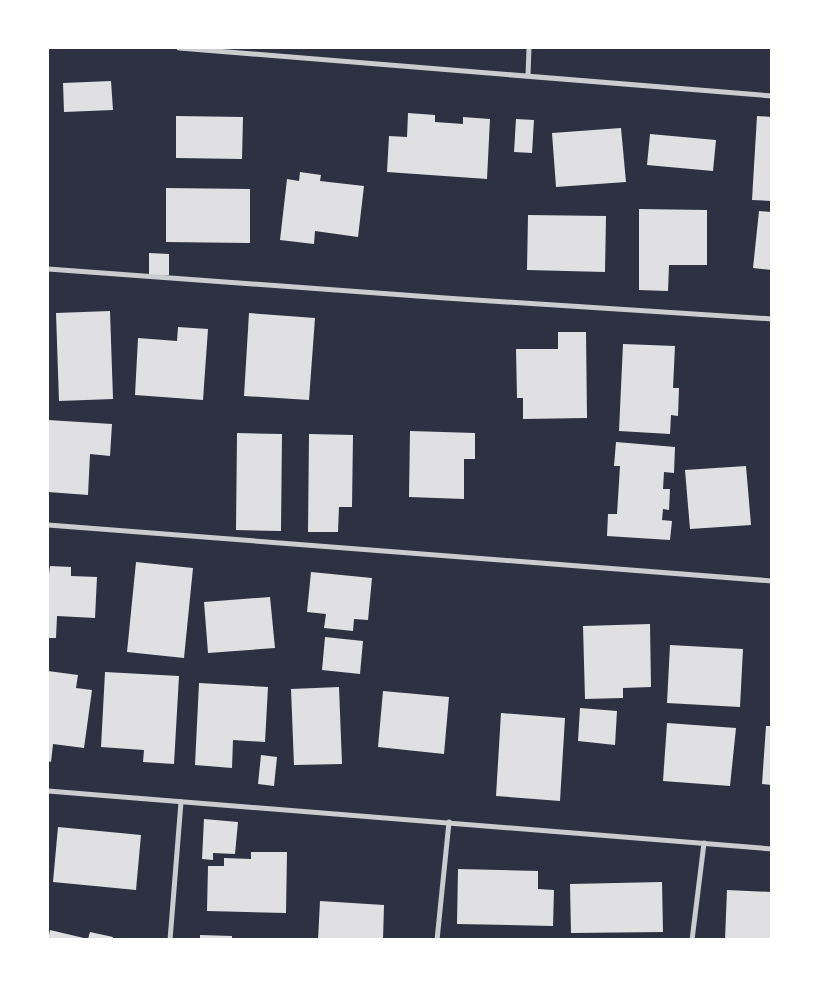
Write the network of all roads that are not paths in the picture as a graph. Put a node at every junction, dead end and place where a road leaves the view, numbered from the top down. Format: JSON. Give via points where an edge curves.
{"nodes":[{"id":1,"x":179,"y":48,"type":"edge"},
{"id":2,"x":529,"y":48,"type":"edge"},
{"id":3,"x":528,"y":76,"type":"junction"},
{"id":4,"x":772,"y":96,"type":"edge"},
{"id":5,"x":48,"y":269,"type":"edge"},
{"id":6,"x":772,"y":319,"type":"edge"},
{"id":7,"x":48,"y":525,"type":"edge"},
{"id":8,"x":772,"y":581,"type":"edge"},
{"id":9,"x":48,"y":790,"type":"edge"},
{"id":10,"x":181,"y":802,"type":"junction"},
{"id":11,"x":449,"y":822,"type":"junction"},
{"id":12,"x":704,"y":843,"type":"junction"},
{"id":13,"x":772,"y":849,"type":"edge"},
{"id":14,"x":170,"y":940,"type":"edge"},
{"id":15,"x":437,"y":940,"type":"edge"},
{"id":16,"x":692,"y":940,"type":"edge"}],
"edges":[{"from":1,"to":3,"type":"street"},
{"from":2,"to":3,"type":"street"},
{"from":3,"to":4,"type":"street"},
{"from":5,"to":6,"type":"street"},
{"from":7,"to":8,"type":"street"},
{"from":9,"to":10,"type":"street"},
{"from":10,"to":11,"type":"street"},
{"from":10,"to":14,"type":"street"},
{"from":11,"to":12,"type":"street"},
{"from":11,"to":15,"type":"street"},
{"from":12,"to":13,"type":"street"},
{"from":12,"to":16,"type":"street"}]}
